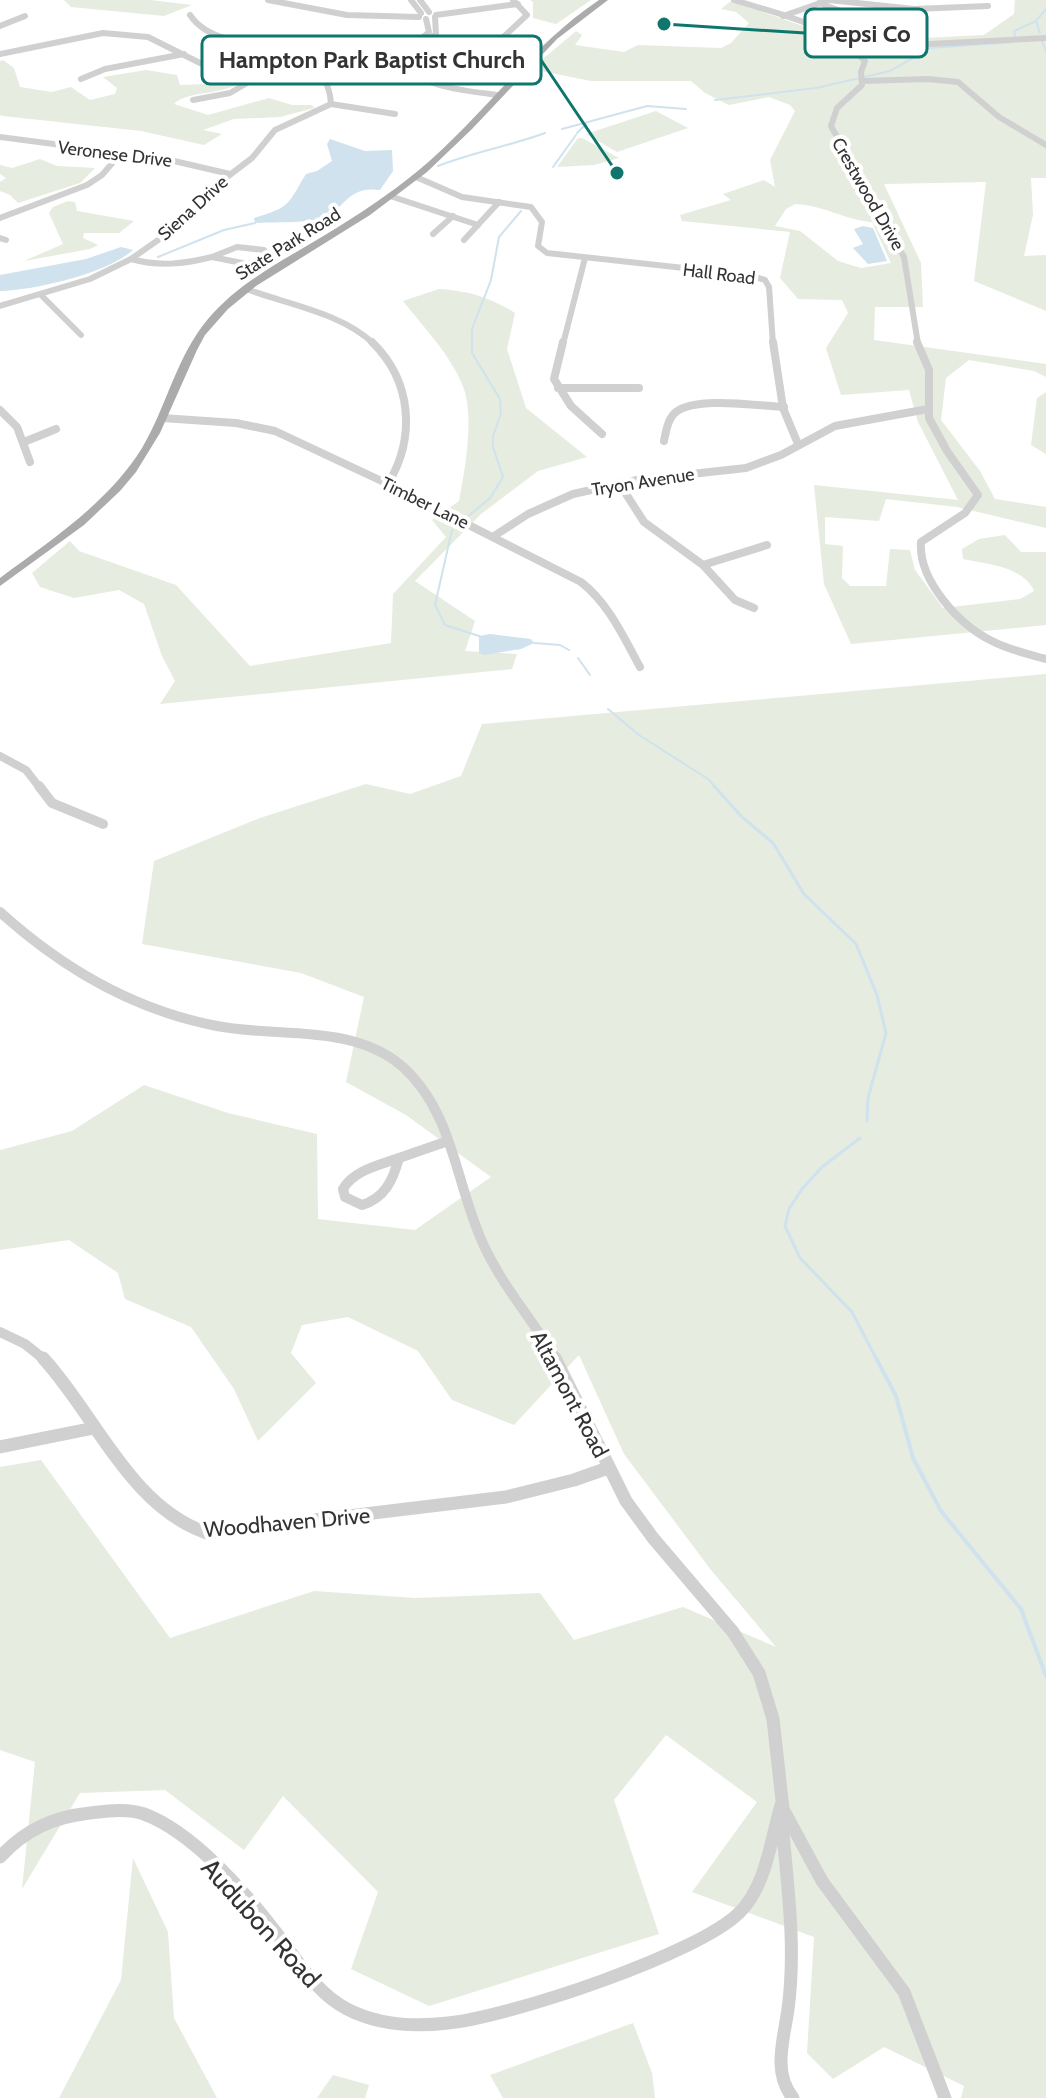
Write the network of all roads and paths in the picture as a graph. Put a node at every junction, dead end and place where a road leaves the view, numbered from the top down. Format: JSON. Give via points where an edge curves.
{"nodes":[{"id":1,"x":268,"y":0,"type":"edge"},
{"id":2,"x":411,"y":0,"type":"edge"},
{"id":3,"x":420,"y":0,"type":"edge"},
{"id":4,"x":472,"y":0,"type":"edge"},
{"id":5,"x":604,"y":0,"type":"edge"},
{"id":6,"x":734,"y":0,"type":"edge"},
{"id":7,"x":516,"y":2,"type":"edge"},
{"id":8,"x":818,"y":2,"type":"junction"},
{"id":9,"x":988,"y":6,"type":"dead end"},
{"id":10,"x":900,"y":8,"type":"junction"},
{"id":11,"x":485,"y":10,"type":"junction"},
{"id":12,"x":190,"y":15,"type":"dead end"},
{"id":13,"x":428,"y":15,"type":"junction"},
{"id":14,"x":25,"y":16,"type":"dead end"},
{"id":15,"x":783,"y":16,"type":"junction"},
{"id":16,"x":0,"y":26,"type":"edge"},
{"id":17,"x":1046,"y":38,"type":"edge"},
{"id":18,"x":420,"y":42,"type":"junction"},
{"id":19,"x":428,"y":44,"type":"junction"},
{"id":20,"x":851,"y":48,"type":"junction"},
{"id":21,"x":462,"y":53,"type":"junction"},
{"id":22,"x":0,"y":54,"type":"edge"},
{"id":23,"x":184,"y":54,"type":"junction"},
{"id":24,"x":387,"y":54,"type":"junction"},
{"id":25,"x":482,"y":56,"type":"junction"},
{"id":26,"x":313,"y":63,"type":"junction"},
{"id":27,"x":253,"y":71,"type":"junction"},
{"id":28,"x":862,"y":78,"type":"junction"},
{"id":29,"x":81,"y":79,"type":"dead end"},
{"id":30,"x":498,"y":95,"type":"junction"},
{"id":31,"x":193,"y":100,"type":"dead end"},
{"id":32,"x":331,"y":104,"type":"junction"},
{"id":33,"x":395,"y":114,"type":"dead end"},
{"id":34,"x":0,"y":137,"type":"edge"},
{"id":35,"x":1046,"y":145,"type":"edge"},
{"id":36,"x":121,"y":153,"type":"junction"},
{"id":37,"x":230,"y":174,"type":"junction"},
{"id":38,"x":416,"y":177,"type":"junction"},
{"id":39,"x":390,"y":196,"type":"junction"},
{"id":40,"x":499,"y":202,"type":"junction"},
{"id":41,"x":453,"y":216,"type":"junction"},
{"id":42,"x":0,"y":218,"type":"edge"},
{"id":43,"x":478,"y":225,"type":"junction"},
{"id":44,"x":433,"y":234,"type":"dead end"},
{"id":45,"x":464,"y":240,"type":"dead end"},
{"id":46,"x":212,"y":257,"type":"junction"},
{"id":47,"x":585,"y":258,"type":"junction"},
{"id":48,"x":131,"y":259,"type":"junction"},
{"id":49,"x":246,"y":289,"type":"junction"},
{"id":50,"x":41,"y":295,"type":"junction"},
{"id":51,"x":0,"y":306,"type":"edge"},
{"id":52,"x":81,"y":335,"type":"dead end"},
{"id":53,"x":558,"y":388,"type":"junction"},
{"id":54,"x":639,"y":388,"type":"dead end"},
{"id":55,"x":784,"y":407,"type":"junction"},
{"id":56,"x":928,"y":409,"type":"junction"},
{"id":57,"x":0,"y":410,"type":"edge"},
{"id":58,"x":162,"y":418,"type":"junction"},
{"id":59,"x":56,"y":429,"type":"dead end"},
{"id":60,"x":602,"y":434,"type":"dead end"},
{"id":61,"x":664,"y":441,"type":"dead end"},
{"id":62,"x":24,"y":442,"type":"junction"},
{"id":63,"x":798,"y":444,"type":"junction"},
{"id":64,"x":30,"y":462,"type":"dead end"},
{"id":65,"x":619,"y":483,"type":"junction"},
{"id":66,"x":388,"y":484,"type":"junction"},
{"id":67,"x":494,"y":536,"type":"junction"},
{"id":68,"x":767,"y":545,"type":"dead end"},
{"id":69,"x":703,"y":565,"type":"junction"},
{"id":70,"x":0,"y":583,"type":"edge"},
{"id":71,"x":754,"y":608,"type":"dead end"},
{"id":72,"x":1046,"y":659,"type":"edge"},
{"id":73,"x":640,"y":667,"type":"dead end"},
{"id":74,"x":0,"y":756,"type":"edge"},
{"id":75,"x":103,"y":824,"type":"dead end"},
{"id":76,"x":0,"y":912,"type":"edge"},
{"id":77,"x":448,"y":1141,"type":"junction"},
{"id":78,"x":399,"y":1158,"type":"junction"},
{"id":79,"x":0,"y":1332,"type":"edge"},
{"id":80,"x":94,"y":1428,"type":"junction"},
{"id":81,"x":0,"y":1447,"type":"edge"},
{"id":82,"x":608,"y":1468,"type":"junction"},
{"id":83,"x":781,"y":1805,"type":"junction"},
{"id":84,"x":0,"y":1857,"type":"edge"},
{"id":85,"x":793,"y":2098,"type":"edge"},
{"id":86,"x":945,"y":2098,"type":"edge"}],
"edges":[{"from":1,"to":13,"type":"street","via":[[347,15]]},
{"from":2,"to":13,"type":"street"},
{"from":3,"to":13,"type":"street"},
{"from":4,"to":11,"type":"street"},
{"from":5,"to":30,"type":"main road","name":"State Park Road","via":[[551,39]]},
{"from":6,"to":15,"type":"street"},
{"from":7,"to":11,"type":"street"},
{"from":7,"to":25,"type":"street","via":[[527,15]]},
{"from":8,"to":10,"type":"street"},
{"from":8,"to":10,"type":"street","via":[[871,21],[895,17]]},
{"from":8,"to":15,"type":"street"},
{"from":9,"to":10,"type":"street"},
{"from":11,"to":13,"type":"street"},
{"from":12,"to":26,"type":"street","via":[[194,23],[222,37],[293,47]]},
{"from":13,"to":18,"type":"street","via":[[429,32]]},
{"from":13,"to":19,"type":"street","via":[[438,32]]},
{"from":14,"to":16,"type":"street"},
{"from":15,"to":20,"type":"street"},
{"from":17,"to":20,"type":"street"},
{"from":18,"to":19,"type":"street"},
{"from":18,"to":24,"type":"street"},
{"from":19,"to":21,"type":"street"},
{"from":19,"to":24,"type":"street"},
{"from":20,"to":28,"type":"street","via":[[865,61]]},
{"from":21,"to":25,"type":"street"},
{"from":21,"to":25,"type":"street","via":[[445,69],[465,72]]},
{"from":22,"to":23,"type":"street","via":[[103,33],[148,37]]},
{"from":23,"to":27,"type":"street","via":[[208,66]]},
{"from":23,"to":29,"type":"street"},
{"from":24,"to":26,"type":"street"},
{"from":24,"to":30,"type":"street","via":[[400,70],[424,83]]},
{"from":26,"to":27,"type":"street"},
{"from":26,"to":32,"type":"street"},
{"from":27,"to":31,"type":"street","via":[[252,80],[239,90]]},
{"from":28,"to":35,"type":"street","via":[[891,84],[958,82],[995,114]]},
{"from":28,"to":56,"type":"street","name":"Crestwood Drive","via":[[837,108],[831,126],[904,257],[916,339],[929,370]]},
{"from":30,"to":38,"type":"main road","name":"State Park Road"},
{"from":32,"to":33,"type":"street"},
{"from":32,"to":37,"type":"street","name":"Siena Drive","via":[[275,130]]},
{"from":34,"to":36,"type":"street","name":"Veronese Drive"},
{"from":36,"to":37,"type":"street","name":"Veronese Drive"},
{"from":36,"to":42,"type":"street","via":[[87,185]]},
{"from":37,"to":48,"type":"street","name":"Siena Drive"},
{"from":38,"to":39,"type":"main road","name":"State Park Road"},
{"from":38,"to":40,"type":"street","name":"Hall Road","via":[[462,197]]},
{"from":39,"to":41,"type":"street"},
{"from":39,"to":49,"type":"main road","name":"State Park Road"},
{"from":40,"to":43,"type":"street"},
{"from":40,"to":47,"type":"street","name":"Hall Road","via":[[537,212],[542,226],[538,246],[543,252]]},
{"from":41,"to":43,"type":"street"},
{"from":41,"to":44,"type":"street"},
{"from":43,"to":45,"type":"street"},
{"from":46,"to":46,"type":"street","via":[[247,264],[268,256],[264,250],[239,245]]},
{"from":46,"to":48,"type":"street","via":[[181,265]]},
{"from":47,"to":53,"type":"street","via":[[558,356]]},
{"from":47,"to":55,"type":"street","name":"Hall Road","via":[[765,280]]},
{"from":48,"to":50,"type":"street","name":"Siena Drive"},
{"from":49,"to":58,"type":"main road","name":"State Park Road","via":[[200,334]]},
{"from":49,"to":66,"type":"street","via":[[355,330],[390,357],[401,378],[406,416],[399,464]]},
{"from":50,"to":51,"type":"street","name":"Siena Drive"},
{"from":50,"to":52,"type":"street"},
{"from":53,"to":54,"type":"street"},
{"from":53,"to":60,"type":"street"},
{"from":55,"to":61,"type":"street","via":[[680,409],[670,419]]},
{"from":55,"to":63,"type":"street","name":"Hall Road"},
{"from":56,"to":63,"type":"street","via":[[842,424]]},
{"from":56,"to":72,"type":"street","name":"Crestwood Drive","via":[[931,424],[978,495],[968,510],[921,542],[922,568],[981,636]]},
{"from":57,"to":62,"type":"street"},
{"from":58,"to":66,"type":"street","name":"Timber Lane","via":[[262,427]]},
{"from":58,"to":70,"type":"main road","name":"State Park Road","via":[[137,463],[106,499]]},
{"from":59,"to":62,"type":"street"},
{"from":62,"to":64,"type":"street"},
{"from":63,"to":65,"type":"street","name":"Tryon Avenue","via":[[746,468]]},
{"from":65,"to":67,"type":"street","name":"Tryon Avenue","via":[[561,498]]},
{"from":65,"to":69,"type":"street","via":[[644,522]]},
{"from":66,"to":67,"type":"street","name":"Timber Lane"},
{"from":67,"to":73,"type":"street","name":"Timber Lane","via":[[592,590]]},
{"from":68,"to":69,"type":"street"},
{"from":69,"to":71,"type":"street","via":[[735,600]]},
{"from":74,"to":75,"type":"street","via":[[30,774],[52,803]]},
{"from":76,"to":77,"type":"street","name":"Altamont Road","via":[[63,965],[137,1001],[217,1026],[327,1037],[380,1052],[419,1084]]},
{"from":77,"to":78,"type":"street"},
{"from":77,"to":82,"type":"street","name":"Altamont Road","via":[[483,1246],[559,1364]]},
{"from":78,"to":78,"type":"street","via":[[350,1179],[344,1185],[345,1197],[362,1205],[378,1198]]},
{"from":79,"to":80,"type":"street","name":"Woodhaven Drive","via":[[45,1359]]},
{"from":80,"to":81,"type":"street"},
{"from":80,"to":82,"type":"street","name":"Woodhaven Drive","via":[[174,1519],[199,1532],[479,1504],[562,1485]]},
{"from":82,"to":83,"type":"street","name":"Altamont Road","via":[[640,1522],[723,1621],[758,1673],[774,1719]]},
{"from":83,"to":84,"type":"street","name":"Audubon Road","via":[[748,1902],[726,1924],[694,1942],[565,1992],[496,2014],[432,2025],[370,2017],[332,2001],[211,1863],[164,1824],[142,1814],[108,1811],[43,1823],[17,1838]]},
{"from":83,"to":85,"type":"street","via":[[794,1960],[780,2055],[784,2086]]},
{"from":83,"to":86,"type":"street","name":"Altamont Road","via":[[819,1875],[906,1996]]}]}
